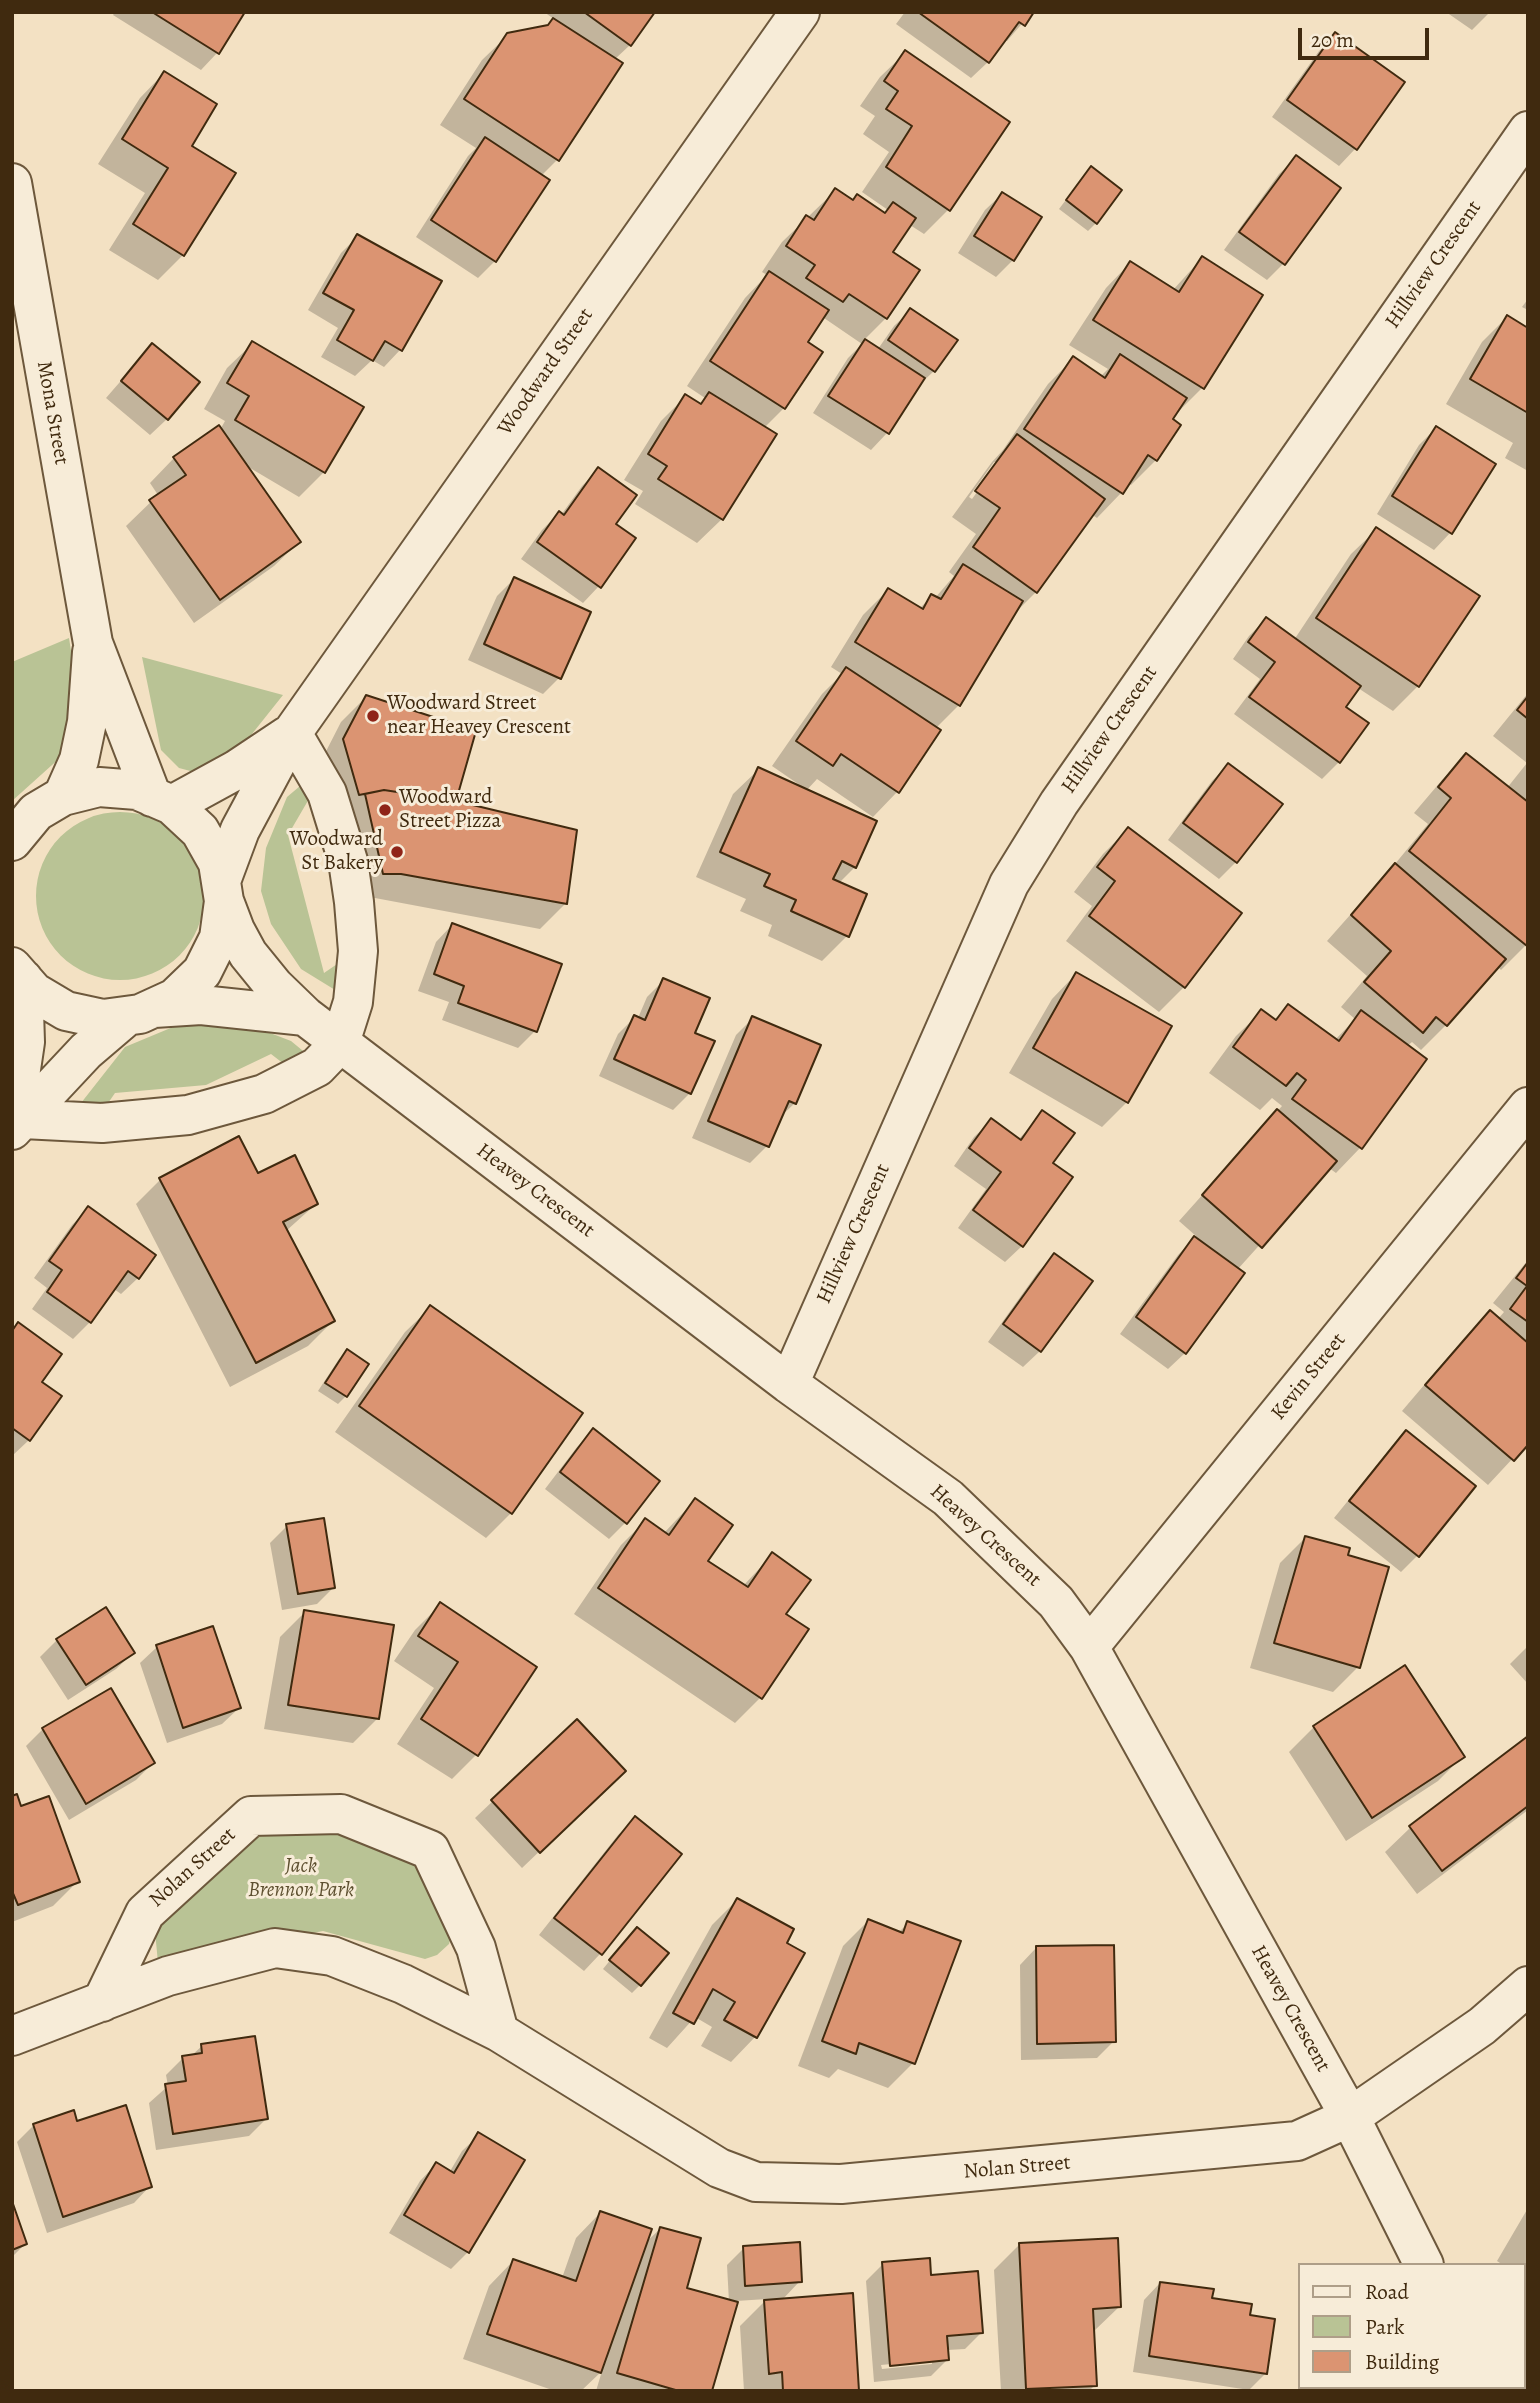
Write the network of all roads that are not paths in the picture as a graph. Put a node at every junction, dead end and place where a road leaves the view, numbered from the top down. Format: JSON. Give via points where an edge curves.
{"nodes":[{"id":1,"x":800,"y":12,"type":"edge"},
{"id":2,"x":1528,"y":131,"type":"edge"},
{"id":3,"x":12,"y":183,"type":"edge"},
{"id":4,"x":93,"y":643,"type":"junction"},
{"id":5,"x":292,"y":733,"type":"junction"},
{"id":6,"x":63,"y":796,"type":"junction"},
{"id":7,"x":162,"y":801,"type":"junction"},
{"id":8,"x":13,"y":837,"type":"edge"},
{"id":9,"x":223,"y":891,"type":"junction"},
{"id":10,"x":18,"y":973,"type":"edge"},
{"id":11,"x":140,"y":1012,"type":"junction"},
{"id":12,"x":305,"y":1016,"type":"junction"},
{"id":13,"x":340,"y":1042,"type":"junction"},
{"id":14,"x":1528,"y":1107,"type":"edge"},
{"id":15,"x":16,"y":1116,"type":"edge"},
{"id":16,"x":789,"y":1384,"type":"junction"},
{"id":17,"x":1089,"y":1647,"type":"junction"},
{"id":18,"x":1528,"y":1986,"type":"edge"},
{"id":19,"x":102,"y":2002,"type":"junction"},
{"id":20,"x":499,"y":2032,"type":"junction"},
{"id":21,"x":12,"y":2036,"type":"edge"},
{"id":22,"x":1350,"y":2117,"type":"junction"},
{"id":23,"x":1423,"y":2263,"type":"edge"}],
"edges":[{"from":1,"to":5,"type":"street","name":"Woodward Street"},
{"from":2,"to":16,"type":"street","name":"Hillview Crescent","via":[[1059,803],[1009,884]]},
{"from":3,"to":4,"type":"street","name":"Mona Street"},
{"from":4,"to":6,"type":"street","name":"Mona Street","via":[[79,760]]},
{"from":4,"to":7,"type":"street","name":"Mona Street"},
{"from":5,"to":7,"type":"street","name":"Woodward Street","via":[[236,770]]},
{"from":5,"to":9,"type":"street","name":"Woodward Street","via":[[240,831]]},
{"from":5,"to":13,"type":"street","via":[[327,793],[348,861],[358,951],[353,1002]]},
{"from":6,"to":7,"type":"street","via":[[99,787],[137,790]]},
{"from":6,"to":8,"type":"street","via":[[36,812]]},
{"from":7,"to":9,"type":"street","name":"Heavey Crescent","via":[[200,831],[218,863]]},
{"from":9,"to":11,"type":"street","via":[[219,938],[202,972],[175,998]]},
{"from":9,"to":12,"type":"street","name":"Heavey Crescent","via":[[248,954]]},
{"from":10,"to":11,"type":"street","via":[[34,992],[66,1011],[103,1019]]},
{"from":10,"to":15,"type":"street","via":[[25,1042]]},
{"from":11,"to":12,"type":"street","via":[[201,1005]]},
{"from":11,"to":15,"type":"street","via":[[86,1051]]},
{"from":12,"to":13,"type":"street","name":"Heavey Crescent"},
{"from":13,"to":15,"type":"street","via":[[317,1068],[264,1094],[188,1115],[102,1123]]},
{"from":13,"to":16,"type":"street","name":"Heavey Crescent"},
{"from":14,"to":17,"type":"street","name":"Kevin Street"},
{"from":16,"to":17,"type":"street","name":"Heavey Crescent","via":[[948,1497],[1056,1602]]},
{"from":17,"to":22,"type":"street","name":"Heavey Crescent"},
{"from":18,"to":22,"type":"street","name":"Nolan Street","via":[[1482,2026]]},
{"from":19,"to":20,"type":"street","name":"Nolan Street","via":[[168,1976],[275,1948],[332,1956],[404,1984]]},
{"from":19,"to":20,"type":"street","name":"Nolan Street","via":[[145,1913],[251,1816],[341,1814],[430,1850],[476,1948]]},
{"from":19,"to":21,"type":"street","name":"Nolan Street"},
{"from":20,"to":22,"type":"street","name":"Nolan Street","via":[[719,2168],[756,2182],[841,2184],[1297,2141]]},
{"from":22,"to":23,"type":"street","name":"Heavey Crescent"}]}
